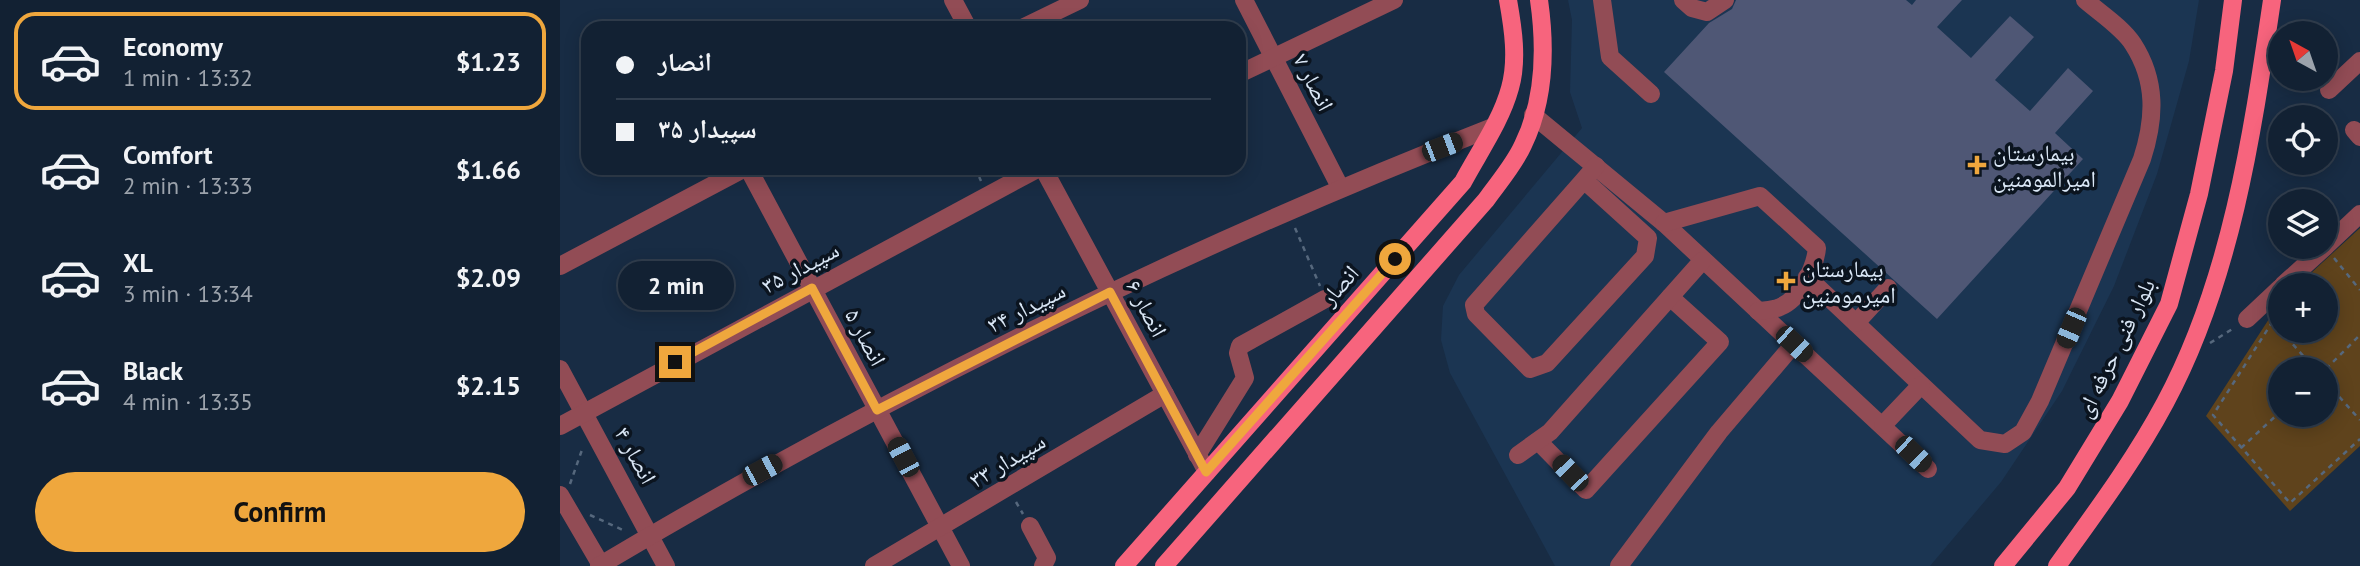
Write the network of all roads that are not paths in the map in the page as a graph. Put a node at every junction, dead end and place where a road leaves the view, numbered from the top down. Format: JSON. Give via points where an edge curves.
{"nodes":[{"id":1,"x":953,"y":0,"type":"edge"},
{"id":2,"x":1080,"y":0,"type":"edge"},
{"id":3,"x":1244,"y":0,"type":"edge"},
{"id":4,"x":1394,"y":0,"type":"edge"},
{"id":5,"x":1508,"y":0,"type":"edge"},
{"id":6,"x":1539,"y":0,"type":"edge"},
{"id":7,"x":1602,"y":0,"type":"edge"},
{"id":8,"x":1683,"y":0,"type":"edge"},
{"id":9,"x":1725,"y":0,"type":"edge"},
{"id":10,"x":2085,"y":0,"type":"edge"},
{"id":11,"x":2233,"y":0,"type":"edge"},
{"id":12,"x":2272,"y":0,"type":"edge"},
{"id":13,"x":964,"y":21,"type":"edge"},
{"id":14,"x":1036,"y":21,"type":"edge"},
{"id":15,"x":1274,"y":58,"type":"junction"},
{"id":16,"x":2360,"y":61,"type":"edge"},
{"id":17,"x":1246,"y":71,"type":"edge"},
{"id":18,"x":2338,"y":82,"type":"edge"},
{"id":19,"x":1651,"y":94,"type":"dead end"},
{"id":20,"x":1533,"y":115,"type":"junction"},
{"id":21,"x":1493,"y":127,"type":"junction"},
{"id":22,"x":1596,"y":166,"type":"junction"},
{"id":23,"x":733,"y":175,"type":"edge"},
{"id":24,"x":750,"y":175,"type":"edge"},
{"id":25,"x":1029,"y":175,"type":"edge"},
{"id":26,"x":1046,"y":175,"type":"edge"},
{"id":27,"x":1584,"y":180,"type":"junction"},
{"id":28,"x":1340,"y":187,"type":"junction"},
{"id":29,"x":2360,"y":214,"type":"edge"},
{"id":30,"x":1664,"y":223,"type":"junction"},
{"id":31,"x":2338,"y":239,"type":"edge"},
{"id":32,"x":2317,"y":259,"type":"edge"},
{"id":33,"x":1702,"y":261,"type":"junction"},
{"id":34,"x":560,"y":266,"type":"edge"},
{"id":35,"x":2299,"y":273,"type":"edge"},
{"id":36,"x":1807,"y":277,"type":"junction"},
{"id":37,"x":1378,"y":278,"type":"junction"},
{"id":38,"x":812,"y":288,"type":"junction"},
{"id":39,"x":1888,"y":288,"type":"dead end"},
{"id":40,"x":1110,"y":292,"type":"junction"},
{"id":41,"x":1670,"y":297,"type":"junction"},
{"id":42,"x":1400,"y":298,"type":"junction"},
{"id":43,"x":1325,"y":299,"type":"road end"},
{"id":44,"x":2268,"y":300,"type":"edge"},
{"id":45,"x":1758,"y":311,"type":"junction"},
{"id":46,"x":2247,"y":319,"type":"road end"},
{"id":47,"x":1856,"y":323,"type":"junction"},
{"id":48,"x":1794,"y":344,"type":"junction"},
{"id":49,"x":560,"y":369,"type":"edge"},
{"id":50,"x":1921,"y":385,"type":"junction"},
{"id":51,"x":1165,"y":394,"type":"junction"},
{"id":52,"x":877,"y":410,"type":"junction"},
{"id":53,"x":588,"y":418,"type":"junction"},
{"id":54,"x":1883,"y":425,"type":"junction"},
{"id":55,"x":560,"y":426,"type":"edge"},
{"id":56,"x":1538,"y":441,"type":"junction"},
{"id":57,"x":1197,"y":454,"type":"junction"},
{"id":58,"x":1518,"y":455,"type":"dead end"},
{"id":59,"x":1928,"y":469,"type":"dead end"},
{"id":60,"x":1206,"y":472,"type":"junction"},
{"id":61,"x":1224,"y":498,"type":"junction"},
{"id":62,"x":562,"y":499,"type":"edge"},
{"id":63,"x":1030,"y":526,"type":"road end"},
{"id":64,"x":941,"y":529,"type":"junction"},
{"id":65,"x":646,"y":537,"type":"junction"},
{"id":66,"x":600,"y":566,"type":"edge"},
{"id":67,"x":666,"y":566,"type":"edge"},
{"id":68,"x":874,"y":566,"type":"edge"},
{"id":69,"x":961,"y":566,"type":"edge"},
{"id":70,"x":1043,"y":566,"type":"edge"},
{"id":71,"x":1124,"y":566,"type":"edge"},
{"id":72,"x":1164,"y":566,"type":"edge"},
{"id":73,"x":1619,"y":566,"type":"edge"},
{"id":74,"x":2003,"y":566,"type":"edge"},
{"id":75,"x":2057,"y":566,"type":"edge"}],
"edges":[{"from":1,"to":13,"type":"street"},
{"from":2,"to":14,"type":"street"},
{"from":3,"to":15,"type":"street","name":"انصار ۷"},
{"from":4,"to":15,"type":"street"},
{"from":5,"to":21,"type":"main road","name":"انصار","via":[[1514,39],[1511,87]]},
{"from":6,"to":20,"type":"main road","via":[[1544,38],[1540,92]]},
{"from":7,"to":19,"type":"street","via":[[1610,57]]},
{"from":8,"to":9,"type":"street","via":[[1707,12]]},
{"from":10,"to":50,"type":"street","via":[[2133,43],[2152,90],[2152,127],[2040,401],[2023,432],[2006,444],[1994,443],[1980,440]]},
{"from":11,"to":74,"type":"main road","name":"بلوار فنی حرفه ای","via":[[2199,194],[2169,304],[2120,401],[2067,488]]},
{"from":12,"to":75,"type":"main road","via":[[2236,203],[2216,281],[2165,403],[2124,474]]},
{"from":15,"to":17,"type":"street"},
{"from":15,"to":28,"type":"street","name":"انصار ۷"},
{"from":16,"to":18,"type":"street"},
{"from":20,"to":22,"type":"street"},
{"from":20,"to":42,"type":"main road","via":[[1523,146],[1486,200]]},
{"from":21,"to":28,"type":"street","name":"سپیدار ۳۴"},
{"from":21,"to":37,"type":"main road","name":"انصار","via":[[1462,182]]},
{"from":22,"to":27,"type":"street"},
{"from":22,"to":30,"type":"street"},
{"from":23,"to":34,"type":"street"},
{"from":24,"to":38,"type":"street","name":"انصار ۵"},
{"from":25,"to":38,"type":"street","name":"سپیدار ۳۵"},
{"from":26,"to":40,"type":"street","name":"انصار ۶"},
{"from":27,"to":27,"type":"street","via":[[1474,305],[1476,314],[1530,369],[1547,363],[1645,256],[1648,238]]},
{"from":28,"to":40,"type":"street","name":"سپیدار ۳۴"},
{"from":29,"to":31,"type":"street"},
{"from":30,"to":33,"type":"street"},
{"from":30,"to":36,"type":"street","via":[[1760,196],[1817,248],[1816,265]]},
{"from":32,"to":35,"type":"street"},
{"from":33,"to":41,"type":"street"},
{"from":33,"to":45,"type":"street"},
{"from":36,"to":45,"type":"street","via":[[1781,307]]},
{"from":36,"to":47,"type":"street"},
{"from":37,"to":42,"type":"main road"},
{"from":37,"to":60,"type":"main road","name":"انصار"},
{"from":38,"to":52,"type":"street","name":"انصار ۵"},
{"from":38,"to":53,"type":"street","name":"سپیدار ۳۵"},
{"from":39,"to":47,"type":"street"},
{"from":40,"to":51,"type":"street","name":"انصار ۶"},
{"from":40,"to":52,"type":"street","name":"سپیدار ۳۴"},
{"from":41,"to":56,"type":"street"},
{"from":41,"to":56,"type":"street","via":[[1720,342],[1586,490]]},
{"from":42,"to":61,"type":"main road"},
{"from":43,"to":57,"type":"street","via":[[1240,346],[1245,378]]},
{"from":44,"to":46,"type":"street"},
{"from":45,"to":48,"type":"street"},
{"from":47,"to":50,"type":"street"},
{"from":48,"to":54,"type":"street"},
{"from":48,"to":73,"type":"street","via":[[1719,432]]},
{"from":49,"to":53,"type":"street","name":"انصار ۴"},
{"from":50,"to":54,"type":"street"},
{"from":51,"to":57,"type":"street","name":"انصار ۶"},
{"from":51,"to":64,"type":"street","name":"سپیدار ۳۳"},
{"from":52,"to":64,"type":"street","name":"انصار ۵"},
{"from":52,"to":65,"type":"street","name":"سپیدار ۳۴"},
{"from":53,"to":55,"type":"street","name":"سپیدار ۳۵"},
{"from":53,"to":65,"type":"street","name":"انصار ۴"},
{"from":54,"to":59,"type":"street"},
{"from":56,"to":58,"type":"street"},
{"from":57,"to":60,"type":"street","name":"انصار ۶"},
{"from":60,"to":61,"type":"main road"},
{"from":60,"to":71,"type":"main road","name":"انصار"},
{"from":61,"to":72,"type":"main road"},
{"from":62,"to":66,"type":"street"},
{"from":63,"to":70,"type":"street","via":[[1047,558]]},
{"from":64,"to":68,"type":"street","name":"سپیدار ۳۳"},
{"from":64,"to":69,"type":"street","name":"انصار ۵"},
{"from":65,"to":66,"type":"street","name":"سپیدار ۳۴"},
{"from":65,"to":67,"type":"street","name":"انصار ۴"}]}
